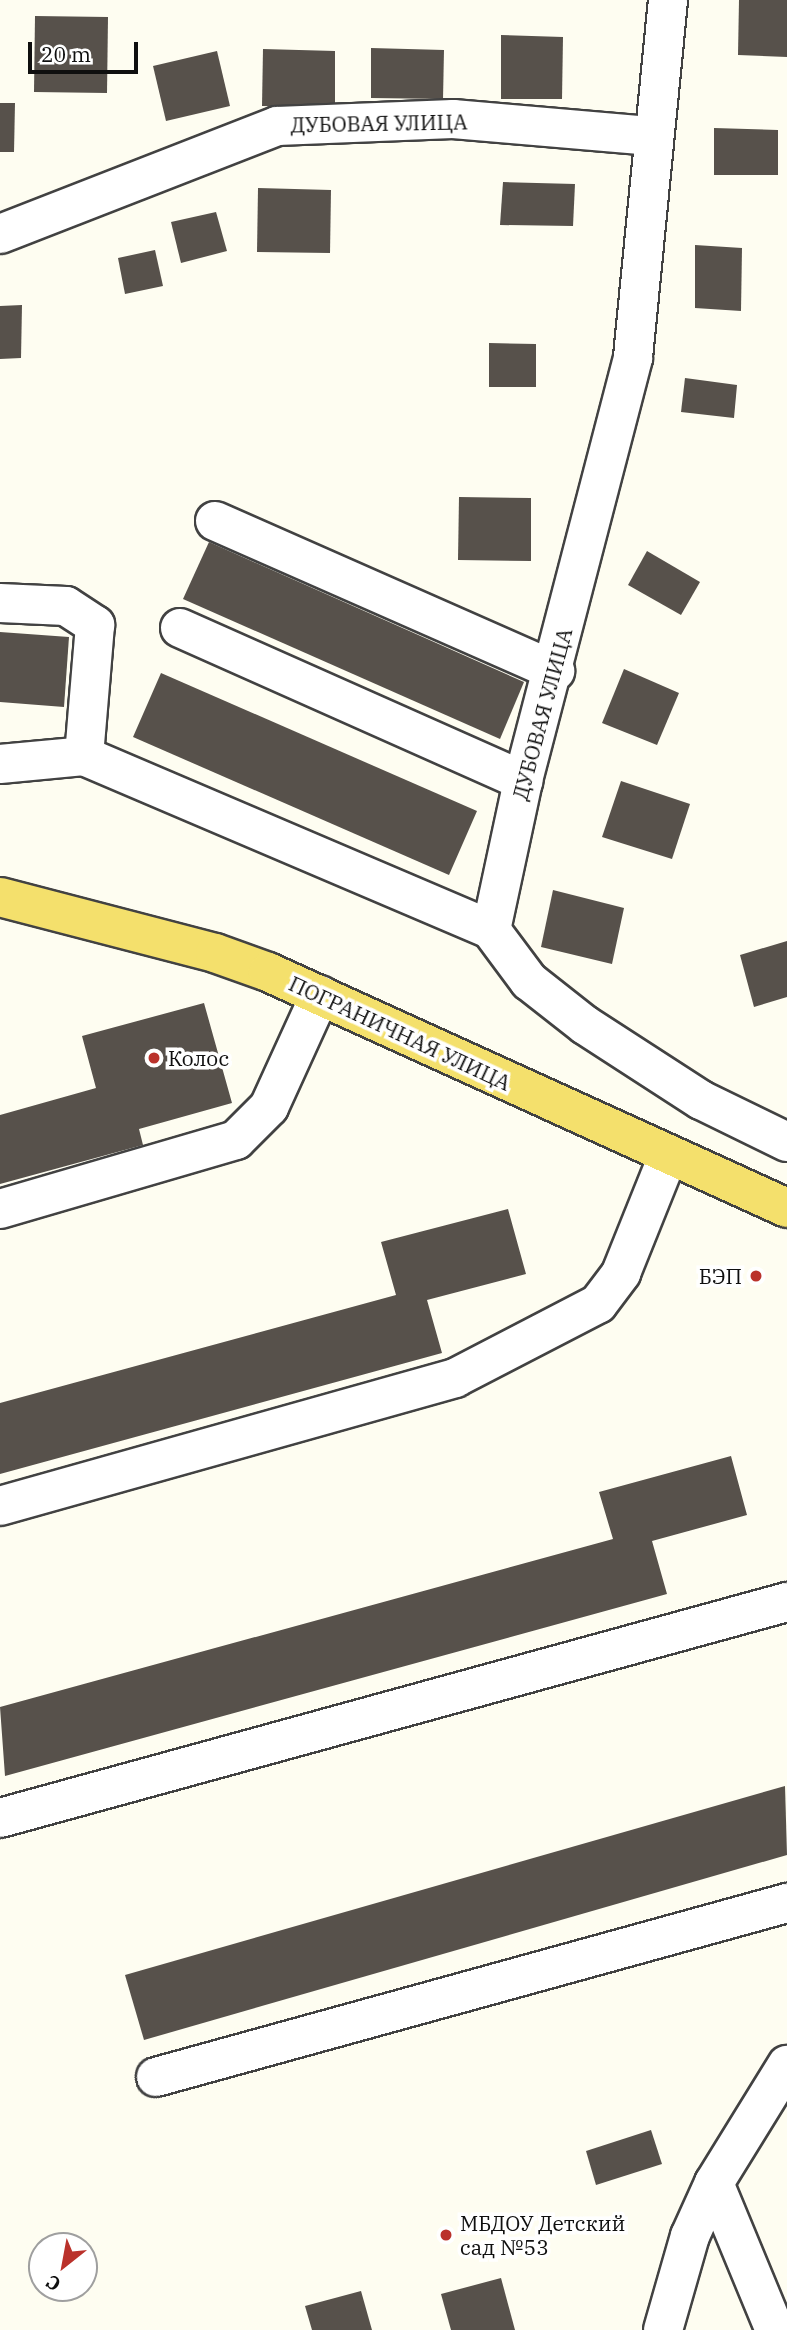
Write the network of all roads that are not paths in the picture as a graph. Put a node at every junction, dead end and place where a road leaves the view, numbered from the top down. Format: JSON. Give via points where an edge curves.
{"nodes":[{"id":1,"x":668,"y":0,"type":"edge"},
{"id":2,"x":652,"y":136,"type":"junction"},
{"id":3,"x":0,"y":234,"type":"edge"},
{"id":4,"x":215,"y":522,"type":"dead end"},
{"id":5,"x":0,"y":603,"type":"edge"},
{"id":6,"x":180,"y":628,"type":"dead end"},
{"id":7,"x":555,"y":671,"type":"junction"},
{"id":8,"x":84,"y":756,"type":"junction"},
{"id":9,"x":0,"y":764,"type":"edge"},
{"id":10,"x":523,"y":781,"type":"junction"},
{"id":11,"x":0,"y":897,"type":"edge"},
{"id":12,"x":491,"y":930,"type":"junction"},
{"id":13,"x":320,"y":995,"type":"junction"},
{"id":14,"x":787,"y":1142,"type":"edge"},
{"id":15,"x":668,"y":1156,"type":"junction"},
{"id":16,"x":787,"y":1208,"type":"edge"},
{"id":17,"x":0,"y":1209,"type":"edge"},
{"id":18,"x":0,"y":1506,"type":"edge"},
{"id":19,"x":787,"y":1602,"type":"edge"},
{"id":20,"x":0,"y":1818,"type":"edge"},
{"id":21,"x":787,"y":1903,"type":"edge"},
{"id":22,"x":787,"y":2065,"type":"edge"},
{"id":23,"x":156,"y":2077,"type":"dead end"},
{"id":24,"x":714,"y":2183,"type":"junction"},
{"id":25,"x":663,"y":2330,"type":"edge"},
{"id":26,"x":775,"y":2330,"type":"edge"}],
"edges":[{"from":1,"to":2,"type":"street","name":"ДУБОВАЯ УЛИЦА"},
{"from":2,"to":3,"type":"street","name":"ДУБОВАЯ УЛИЦА","via":[[453,119],[277,126]]},
{"from":2,"to":7,"type":"street","name":"ДУБОВАЯ УЛИЦА","via":[[633,358]]},
{"from":4,"to":7,"type":"street"},
{"from":5,"to":8,"type":"street","via":[[66,606],[95,625]]},
{"from":6,"to":10,"type":"street"},
{"from":7,"to":10,"type":"street","name":"ДУБОВАЯ УЛИЦА"},
{"from":8,"to":9,"type":"street"},
{"from":8,"to":12,"type":"street"},
{"from":10,"to":12,"type":"street","name":"ДУБОВАЯ УЛИЦА"},
{"from":11,"to":13,"type":"main road","name":"ПОГРАНИЧНАЯ УЛИЦА","via":[[215,953]]},
{"from":12,"to":14,"type":"street","via":[[529,981],[585,1025],[701,1100]]},
{"from":13,"to":15,"type":"main road","name":"ПОГРАНИЧНАЯ УЛИЦА"},
{"from":13,"to":17,"type":"street","via":[[269,1107],[236,1140]]},
{"from":15,"to":16,"type":"main road","name":"ПОГРАНИЧНАЯ УЛИЦА"},
{"from":15,"to":18,"type":"street","via":[[621,1273],[598,1304],[455,1378]]},
{"from":19,"to":20,"type":"street"},
{"from":21,"to":23,"type":"street"},
{"from":22,"to":24,"type":"street"},
{"from":24,"to":25,"type":"street","via":[[686,2247]]},
{"from":24,"to":26,"type":"street"}]}
